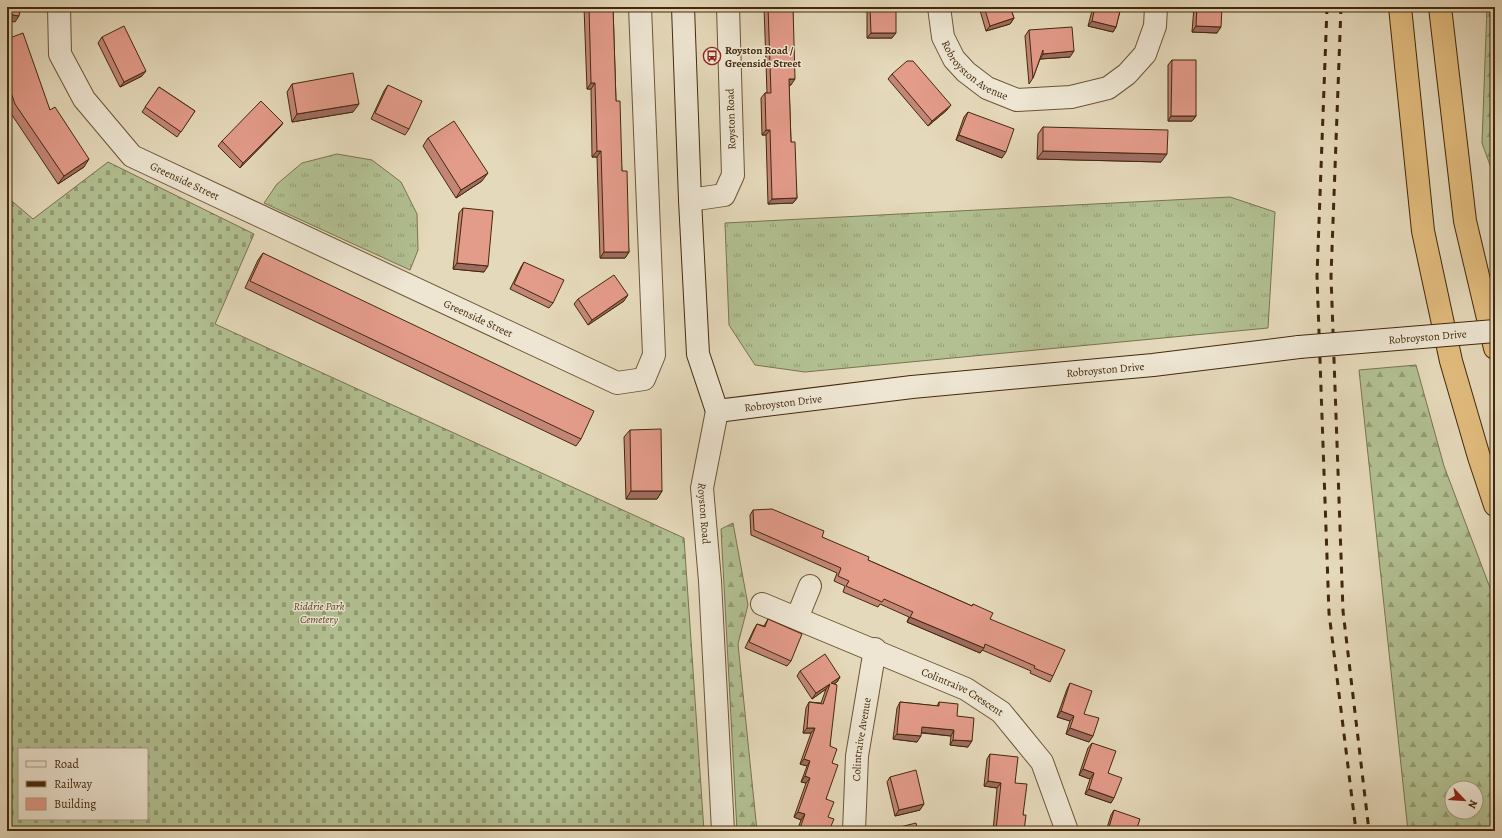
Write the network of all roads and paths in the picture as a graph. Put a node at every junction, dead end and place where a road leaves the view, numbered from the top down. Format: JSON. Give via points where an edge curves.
{"nodes":[{"id":1,"x":59,"y":7,"type":"edge"},
{"id":2,"x":640,"y":7,"type":"edge"},
{"id":3,"x":683,"y":7,"type":"edge"},
{"id":4,"x":728,"y":7,"type":"edge"},
{"id":5,"x":939,"y":7,"type":"edge"},
{"id":6,"x":1156,"y":7,"type":"edge"},
{"id":7,"x":1400,"y":7,"type":"edge"},
{"id":8,"x":1440,"y":7,"type":"edge"},
{"id":9,"x":690,"y":200,"type":"junction"},
{"id":10,"x":1495,"y":331,"type":"edge"},
{"id":11,"x":1495,"y":348,"type":"edge"},
{"id":12,"x":717,"y":411,"type":"junction"},
{"id":13,"x":1495,"y":504,"type":"edge"},
{"id":14,"x":810,"y":586,"type":"dead end"},
{"id":15,"x":762,"y":604,"type":"dead end"},
{"id":16,"x":797,"y":618,"type":"junction"},
{"id":17,"x":875,"y":649,"type":"junction"},
{"id":18,"x":723,"y":831,"type":"edge"},
{"id":19,"x":854,"y":831,"type":"edge"},
{"id":20,"x":1067,"y":831,"type":"edge"}],
"edges":[{"from":1,"to":2,"type":"street","name":"Greenside Street","via":[[60,54],[84,99],[132,156],[617,383],[644,379],[654,355]]},
{"from":3,"to":9,"type":"street","name":"Royston Road"},
{"from":4,"to":9,"type":"street","name":"Royston Road","via":[[733,175],[724,195]]},
{"from":5,"to":6,"type":"street","name":"Robroyston Avenue","via":[[943,36],[954,59],[987,88],[1016,100],[1071,97],[1108,88],[1127,74],[1145,54],[1155,26]]},
{"from":7,"to":13,"type":"highway","via":[[1423,231],[1451,361]]},
{"from":8,"to":11,"type":"highway","via":[[1464,221]]},
{"from":9,"to":12,"type":"street","name":"Royston Road","via":[[698,354]]},
{"from":10,"to":12,"type":"street","name":"Robroyston Drive","bridge":true,"via":[[1299,347],[1146,366],[912,387]]},
{"from":12,"to":18,"type":"street","name":"Royston Road","via":[[702,488],[710,581]]},
{"from":14,"to":16,"type":"street"},
{"from":15,"to":16,"type":"street","name":"Colintraive Crescent"},
{"from":16,"to":17,"type":"street","name":"Colintraive Crescent"},
{"from":17,"to":19,"type":"street","name":"Colintraive Avenue","via":[[857,756]]},
{"from":17,"to":20,"type":"street","name":"Colintraive Crescent","via":[[966,689],[1001,712],[1042,762]]}]}
